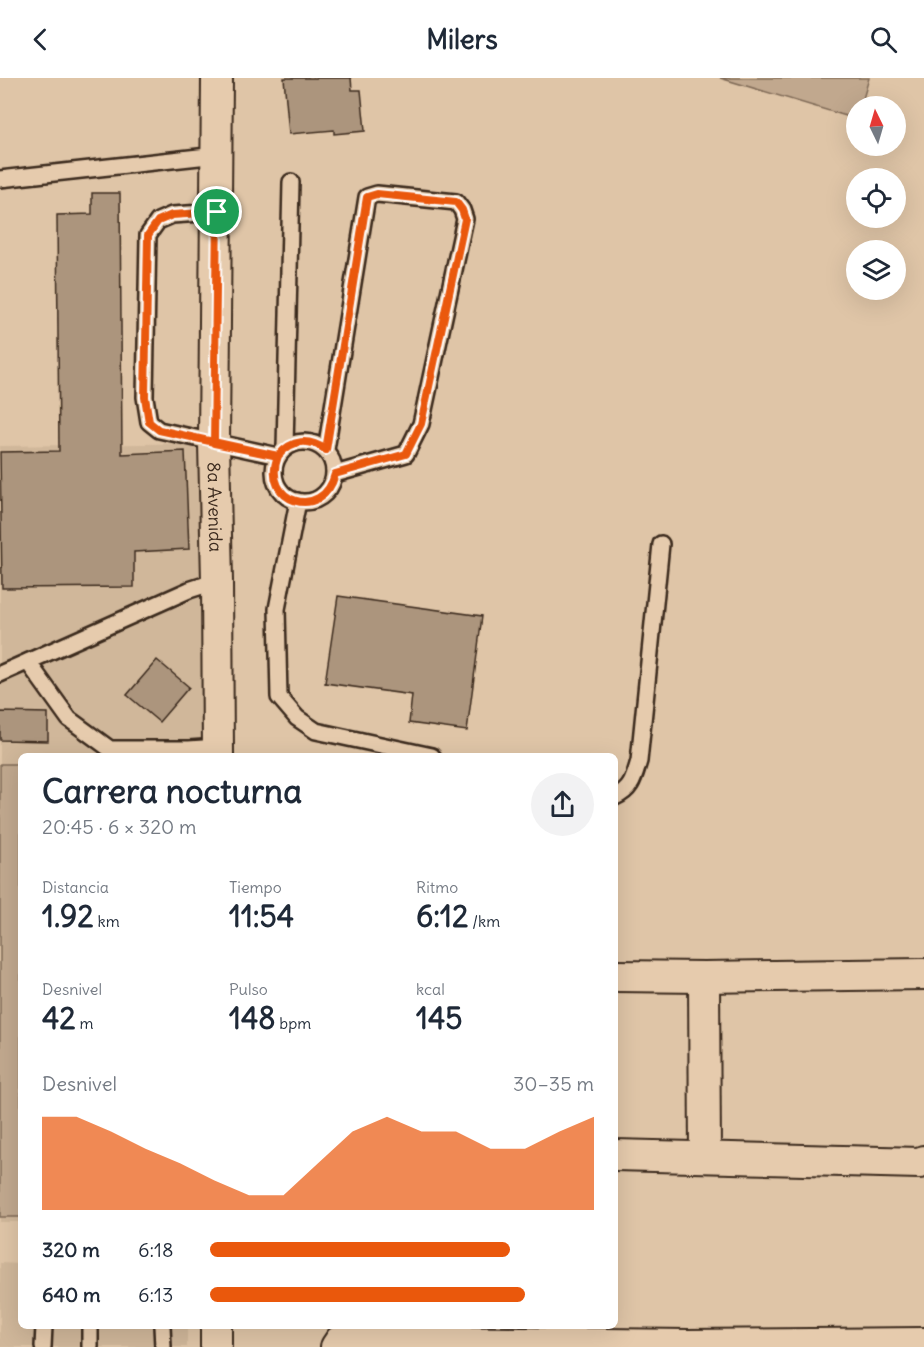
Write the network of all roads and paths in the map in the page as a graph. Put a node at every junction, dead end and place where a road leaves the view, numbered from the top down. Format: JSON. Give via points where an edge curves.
{"nodes":[{"id":1,"x":217,"y":78,"type":"edge"},
{"id":2,"x":217,"y":155,"type":"junction"},
{"id":3,"x":0,"y":179,"type":"edge"},
{"id":4,"x":291,"y":182,"type":"dead end"},
{"id":5,"x":217,"y":212,"type":"junction"},
{"id":6,"x":214,"y":443,"type":"junction"},
{"id":7,"x":326,"y":450,"type":"junction"},
{"id":8,"x":282,"y":452,"type":"junction"},
{"id":9,"x":335,"y":474,"type":"junction"},
{"id":10,"x":298,"y":501,"type":"junction"},
{"id":11,"x":661,"y":544,"type":"dead end"},
{"id":12,"x":217,"y":581,"type":"junction"},
{"id":13,"x":28,"y":662,"type":"junction"},
{"id":14,"x":0,"y":674,"type":"edge"},
{"id":15,"x":218,"y":751,"type":"edge"},
{"id":16,"x":419,"y":753,"type":"edge"},
{"id":17,"x":618,"y":796,"type":"edge"},
{"id":18,"x":924,"y":974,"type":"edge"},
{"id":19,"x":618,"y":976,"type":"edge"},
{"id":20,"x":704,"y":977,"type":"junction"},
{"id":21,"x":618,"y":1155,"type":"edge"},
{"id":22,"x":705,"y":1156,"type":"junction"},
{"id":23,"x":924,"y":1161,"type":"edge"},
{"id":24,"x":44,"y":1329,"type":"edge"},
{"id":25,"x":90,"y":1329,"type":"edge"},
{"id":26,"x":162,"y":1329,"type":"edge"},
{"id":27,"x":216,"y":1329,"type":"edge"},
{"id":28,"x":924,"y":1343,"type":"edge"},
{"id":29,"x":688,"y":1346,"type":"edge"},
{"id":30,"x":43,"y":1347,"type":"edge"},
{"id":31,"x":90,"y":1347,"type":"edge"},
{"id":32,"x":163,"y":1347,"type":"edge"},
{"id":33,"x":216,"y":1347,"type":"edge"},
{"id":34,"x":336,"y":1347,"type":"edge"}],
"edges":[{"from":1,"to":2,"type":"street","name":"8a Avenida"},
{"from":2,"to":3,"type":"lane"},
{"from":2,"to":5,"type":"street","name":"8a Avenida"},
{"from":4,"to":8,"type":"lane"},
{"from":5,"to":6,"type":"street","name":"8a Avenida"},
{"from":5,"to":6,"type":"lane","via":[[172,215],[158,221],[148,235],[145,397],[149,422],[159,430]]},
{"from":6,"to":8,"type":"lane"},
{"from":6,"to":12,"type":"street","name":"8a Avenida"},
{"from":7,"to":8,"type":"lane","via":[[302,441]]},
{"from":7,"to":9,"type":"lane"},
{"from":7,"to":9,"type":"lane","via":[[367,197],[377,194],[456,202],[465,219],[421,424],[406,454]]},
{"from":8,"to":10,"type":"lane","via":[[274,474],[276,484],[288,498]]},
{"from":9,"to":10,"type":"lane","via":[[333,484],[318,499]]},
{"from":10,"to":16,"type":"lane","via":[[277,609],[279,697],[297,718],[316,730]]},
{"from":11,"to":17,"type":"lane","via":[[639,761],[632,782]]},
{"from":12,"to":13,"type":"lane"},
{"from":12,"to":15,"type":"street","name":"8a Avenida"},
{"from":13,"to":14,"type":"lane"},
{"from":13,"to":15,"type":"lane","via":[[69,719],[110,749]]},
{"from":18,"to":20,"type":"street"},
{"from":19,"to":20,"type":"street"},
{"from":20,"to":22,"type":"street"},
{"from":21,"to":22,"type":"street"},
{"from":22,"to":23,"type":"street"},
{"from":24,"to":30,"type":"lane"},
{"from":25,"to":31,"type":"lane"},
{"from":26,"to":32,"type":"lane"},
{"from":27,"to":33,"type":"street"},
{"from":28,"to":29,"type":"street"},
{"from":29,"to":34,"type":"street","via":[[340,1341]]}]}
